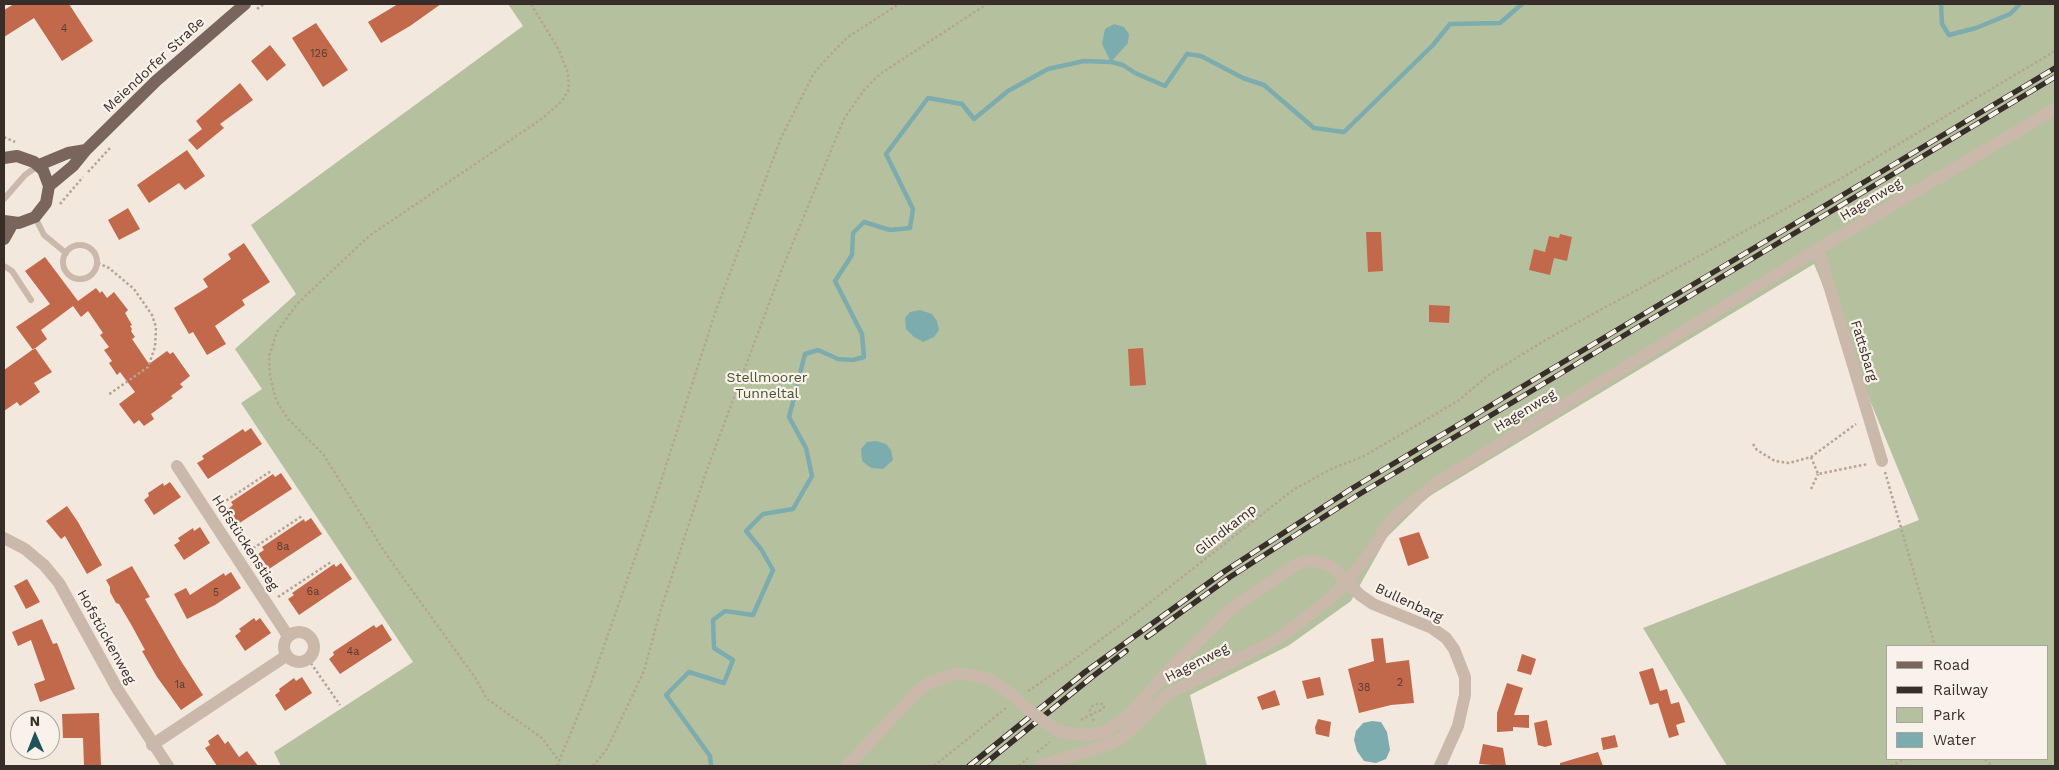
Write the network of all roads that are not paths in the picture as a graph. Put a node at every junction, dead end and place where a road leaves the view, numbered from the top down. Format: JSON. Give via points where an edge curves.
{"nodes":[{"id":1,"x":245,"y":4,"type":"edge"},
{"id":2,"x":2055,"y":109,"type":"edge"},
{"id":3,"x":86,"y":150,"type":"junction"},
{"id":4,"x":4,"y":158,"type":"edge"},
{"id":5,"x":38,"y":165,"type":"junction"},
{"id":6,"x":49,"y":186,"type":"junction"},
{"id":7,"x":4,"y":199,"type":"edge"},
{"id":8,"x":35,"y":217,"type":"junction"},
{"id":9,"x":8,"y":222,"type":"edge"},
{"id":10,"x":4,"y":239,"type":"edge"},
{"id":11,"x":1818,"y":249,"type":"junction"},
{"id":12,"x":66,"y":253,"type":"junction"},
{"id":13,"x":4,"y":266,"type":"edge"},
{"id":14,"x":31,"y":300,"type":"dead end"},
{"id":15,"x":1882,"y":461,"type":"road end"},
{"id":16,"x":177,"y":466,"type":"dead end"},
{"id":17,"x":4,"y":538,"type":"edge"},
{"id":18,"x":1346,"y":582,"type":"junction"},
{"id":19,"x":288,"y":636,"type":"junction"},
{"id":20,"x":286,"y":656,"type":"junction"},
{"id":21,"x":152,"y":745,"type":"junction"},
{"id":22,"x":168,"y":766,"type":"edge"},
{"id":23,"x":847,"y":766,"type":"edge"},
{"id":24,"x":1040,"y":766,"type":"edge"},
{"id":25,"x":1440,"y":766,"type":"edge"}],
"edges":[{"from":1,"to":3,"type":"main road","name":"Meiendorfer Straße","via":[[156,80]]},
{"from":2,"to":11,"type":"street","name":"Hagenweg"},
{"from":3,"to":5,"type":"main road"},
{"from":3,"to":6,"type":"main road","name":"Meiendorfer Straße","via":[[74,166]]},
{"from":4,"to":5,"type":"main road","via":[[23,157]]},
{"from":5,"to":6,"type":"main road"},
{"from":5,"to":7,"type":"lane"},
{"from":6,"to":8,"type":"main road","via":[[46,203]]},
{"from":8,"to":9,"type":"main road","via":[[24,222]]},
{"from":8,"to":12,"type":"lane","via":[[44,234]]},
{"from":9,"to":10,"type":"main road"},
{"from":11,"to":15,"type":"street","name":"Fattsbarg"},
{"from":11,"to":18,"type":"street","name":"Hagenweg","via":[[1418,496],[1390,523]]},
{"from":12,"to":12,"type":"lane","via":[[64,267],[67,273],[79,279],[92,275],[98,263],[92,250],[78,245]]},
{"from":13,"to":14,"type":"lane","via":[[12,271]]},
{"from":16,"to":19,"type":"street","name":"Hofstückenstieg"},
{"from":17,"to":21,"type":"street","name":"Hofstückenweg","via":[[44,565],[59,583]]},
{"from":18,"to":23,"type":"street","name":"Bullenbarg","bridge":true,"via":[[1326,564],[1305,561],[1282,574],[1231,609],[1124,719],[1106,732],[1088,735],[1056,730],[989,679],[956,674],[921,688]]},
{"from":18,"to":24,"type":"street","name":"Hagenweg","via":[[1276,640],[1168,694],[1123,737]]},
{"from":18,"to":25,"type":"street","name":"Bullenbarg","via":[[1373,604],[1432,628],[1454,649],[1465,677],[1465,695],[1458,726]]},
{"from":19,"to":20,"type":"street","via":[[284,646]]},
{"from":19,"to":20,"type":"street","via":[[300,632],[309,636],[314,647],[308,659],[298,662]]},
{"from":20,"to":21,"type":"street"},
{"from":21,"to":22,"type":"street","name":"Hofstückenweg"}]}
